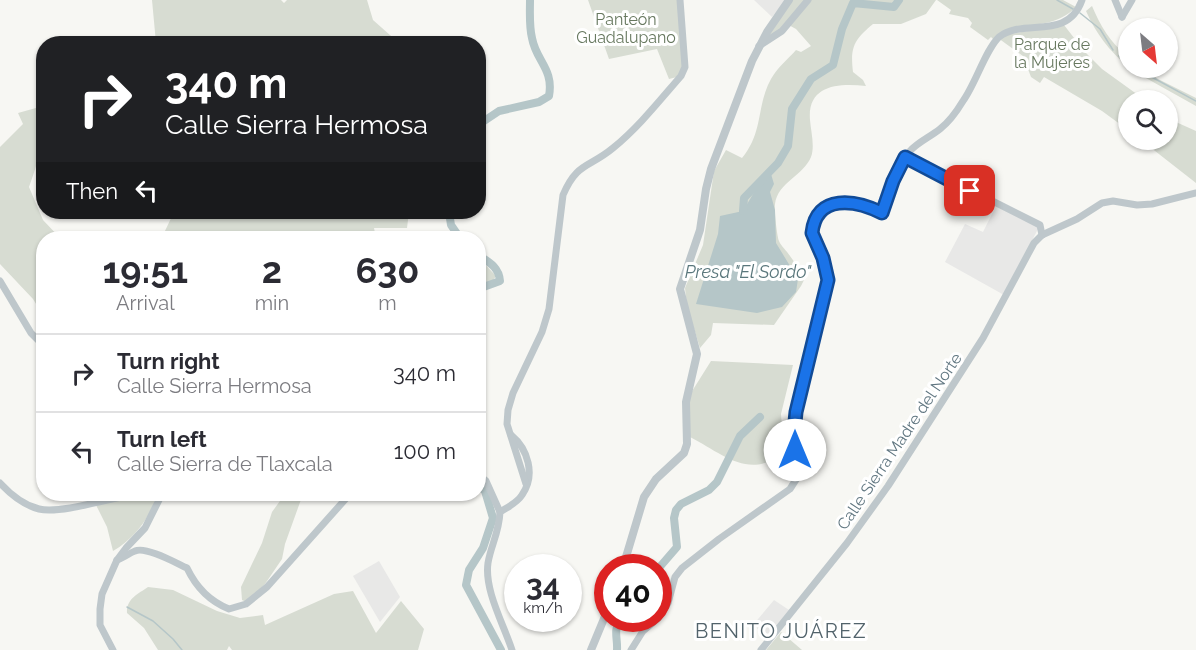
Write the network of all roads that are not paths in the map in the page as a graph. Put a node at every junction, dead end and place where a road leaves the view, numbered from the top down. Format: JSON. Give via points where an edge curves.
{"nodes":[{"id":1,"x":680,"y":0,"type":"edge"},
{"id":2,"x":789,"y":0,"type":"edge"},
{"id":3,"x":808,"y":0,"type":"edge"},
{"id":4,"x":1082,"y":0,"type":"edge"},
{"id":5,"x":1115,"y":0,"type":"edge"},
{"id":6,"x":1132,"y":0,"type":"edge"},
{"id":7,"x":759,"y":46,"type":"junction"},
{"id":8,"x":905,"y":157,"type":"junction"},
{"id":9,"x":1196,"y":193,"type":"edge"},
{"id":10,"x":1042,"y":235,"type":"junction"},
{"id":11,"x":0,"y":281,"type":"edge"},
{"id":12,"x":36,"y":338,"type":"edge"},
{"id":13,"x":486,"y":480,"type":"edge"},
{"id":14,"x":0,"y":483,"type":"edge"},
{"id":15,"x":100,"y":501,"type":"edge"},
{"id":16,"x":158,"y":501,"type":"edge"},
{"id":17,"x":344,"y":501,"type":"edge"},
{"id":18,"x":500,"y":512,"type":"junction"},
{"id":19,"x":627,"y":554,"type":"edge"},
{"id":20,"x":117,"y":560,"type":"junction"},
{"id":21,"x":672,"y":588,"type":"edge"},
{"id":22,"x":599,"y":632,"type":"edge"},
{"id":23,"x":643,"y":632,"type":"edge"},
{"id":24,"x":593,"y":646,"type":"edge"},
{"id":25,"x":113,"y":650,"type":"edge"},
{"id":26,"x":512,"y":650,"type":"edge"},
{"id":27,"x":632,"y":650,"type":"edge"},
{"id":28,"x":761,"y":650,"type":"edge"}],
"edges":[{"from":1,"to":18,"type":"street","via":[[685,67],[681,76],[613,149],[570,179],[563,195],[549,309],[513,393],[507,424],[526,484],[516,502]]},
{"from":2,"to":7,"type":"main road"},
{"from":3,"to":7,"type":"street","via":[[782,30]]},
{"from":4,"to":8,"type":"street","via":[[1065,22],[998,38],[960,106]]},
{"from":5,"to":6,"type":"street","via":[[1122,17]]},
{"from":7,"to":19,"type":"main road","via":[[711,169],[700,230],[681,284],[697,354],[686,402],[687,447],[644,497]]},
{"from":8,"to":10,"type":"street","via":[[1040,225]]},
{"from":8,"to":21,"type":"street","via":[[882,213],[843,202],[817,215],[812,233],[828,280],[794,423],[797,478],[790,489],[682,568]]},
{"from":9,"to":10,"type":"street","via":[[1152,204],[1102,203]]},
{"from":10,"to":28,"type":"street","name":"Calle Sierra Madre del Norte","via":[[983,338],[894,476],[847,543]]},
{"from":11,"to":12,"type":"street"},
{"from":13,"to":18,"type":"street"},
{"from":14,"to":15,"type":"street","via":[[13,497],[40,509]]},
{"from":16,"to":20,"type":"street","via":[[145,528]]},
{"from":17,"to":20,"type":"street","via":[[267,587],[246,604],[229,609],[208,597],[187,568],[144,549]]},
{"from":18,"to":26,"type":"street","via":[[500,528],[487,575]]},
{"from":20,"to":25,"type":"street","via":[[100,609],[100,625]]},
{"from":22,"to":24,"type":"main road"},
{"from":23,"to":27,"type":"street"}]}
